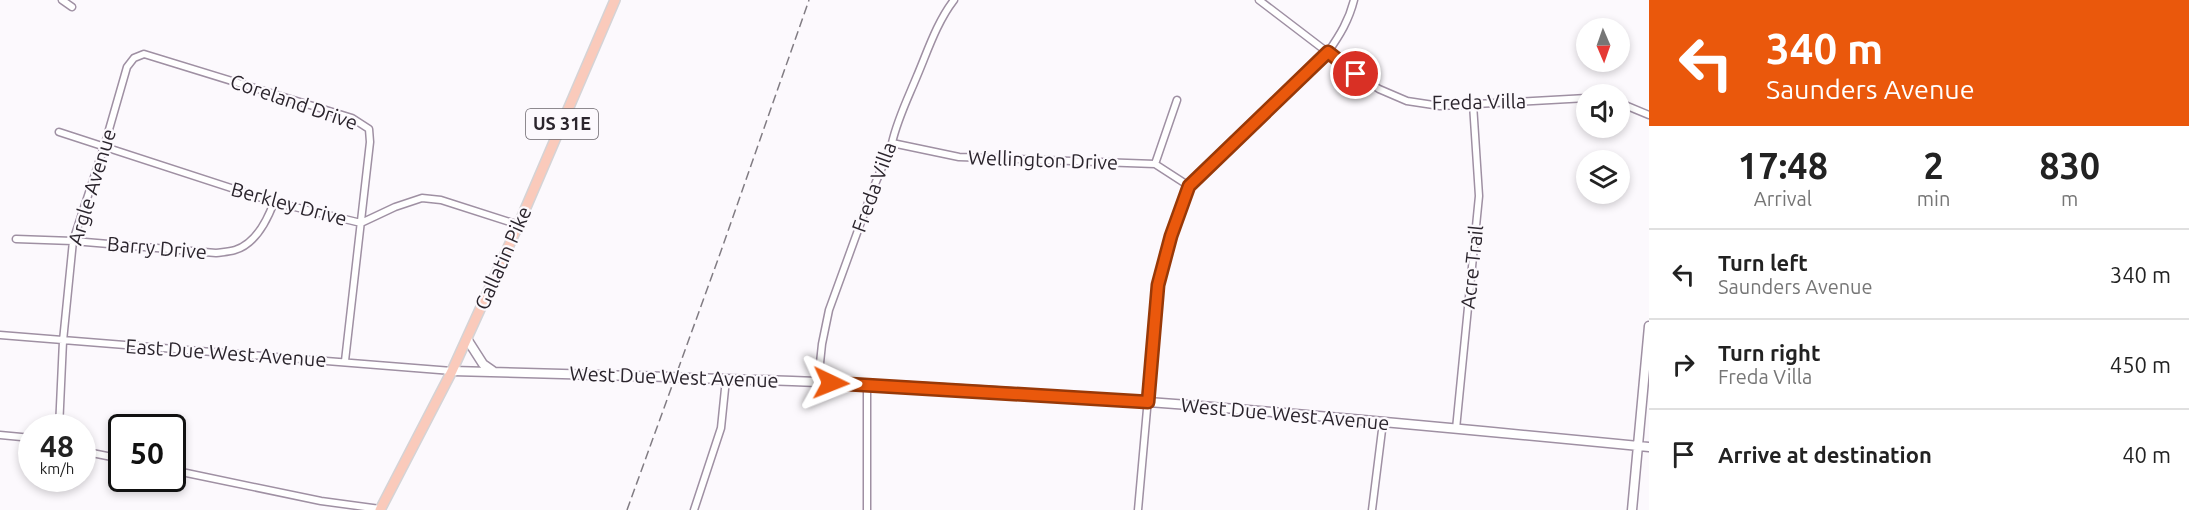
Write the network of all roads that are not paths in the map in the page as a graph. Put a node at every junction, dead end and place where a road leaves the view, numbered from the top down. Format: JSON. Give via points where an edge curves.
{"nodes":[{"id":1,"x":62,"y":0,"type":"edge"},
{"id":2,"x":615,"y":0,"type":"edge"},
{"id":3,"x":954,"y":0,"type":"edge"},
{"id":4,"x":1259,"y":0,"type":"edge"},
{"id":5,"x":1354,"y":0,"type":"edge"},
{"id":6,"x":72,"y":7,"type":"dead end"},
{"id":7,"x":1328,"y":52,"type":"junction"},
{"id":8,"x":134,"y":58,"type":"joint"},
{"id":9,"x":1576,"y":99,"type":"edge"},
{"id":10,"x":1177,"y":100,"type":"dead end"},
{"id":11,"x":1473,"y":104,"type":"junction"},
{"id":12,"x":1630,"y":107,"type":"edge"},
{"id":13,"x":1649,"y":115,"type":"edge"},
{"id":14,"x":59,"y":132,"type":"dead end"},
{"id":15,"x":892,"y":143,"type":"junction"},
{"id":16,"x":104,"y":147,"type":"junction"},
{"id":17,"x":1155,"y":164,"type":"junction"},
{"id":18,"x":1189,"y":186,"type":"junction"},
{"id":19,"x":274,"y":202,"type":"junction"},
{"id":20,"x":361,"y":223,"type":"junction"},
{"id":21,"x":519,"y":225,"type":"junction"},
{"id":22,"x":16,"y":239,"type":"dead end"},
{"id":23,"x":73,"y":241,"type":"junction"},
{"id":24,"x":1649,"y":326,"type":"edge"},
{"id":25,"x":0,"y":335,"type":"edge"},
{"id":26,"x":466,"y":339,"type":"junction"},
{"id":27,"x":63,"y":341,"type":"junction"},
{"id":28,"x":345,"y":361,"type":"junction"},
{"id":29,"x":452,"y":371,"type":"junction"},
{"id":30,"x":494,"y":371,"type":"junction"},
{"id":31,"x":726,"y":379,"type":"junction"},
{"id":32,"x":818,"y":382,"type":"junction"},
{"id":33,"x":867,"y":384,"type":"junction"},
{"id":34,"x":1148,"y":402,"type":"junction"},
{"id":35,"x":60,"y":414,"type":"edge"},
{"id":36,"x":1383,"y":422,"type":"junction"},
{"id":37,"x":1456,"y":429,"type":"junction"},
{"id":38,"x":0,"y":435,"type":"edge"},
{"id":39,"x":18,"y":437,"type":"edge"},
{"id":40,"x":1638,"y":446,"type":"junction"},
{"id":41,"x":1649,"y":447,"type":"edge"},
{"id":42,"x":186,"y":473,"type":"edge"},
{"id":43,"x":380,"y":510,"type":"edge"},
{"id":44,"x":694,"y":510,"type":"edge"},
{"id":45,"x":867,"y":510,"type":"edge"},
{"id":46,"x":1138,"y":510,"type":"edge"},
{"id":47,"x":1372,"y":510,"type":"edge"},
{"id":48,"x":1632,"y":510,"type":"edge"}],
"edges":[{"from":1,"to":6,"type":"street"},
{"from":2,"to":21,"type":"main road","name":"Gallatin Pike","number":"US 31E"},
{"from":3,"to":15,"type":"street","name":"Freda Villa","via":[[942,15]]},
{"from":4,"to":7,"type":"street","name":"Freda Villa"},
{"from":5,"to":7,"type":"street","via":[[1343,30]]},
{"from":7,"to":11,"type":"street","name":"Freda Villa","via":[[1395,97],[1440,106]]},
{"from":7,"to":18,"type":"street"},
{"from":8,"to":16,"type":"street","name":"Argle Avenue"},
{"from":8,"to":20,"type":"street","name":"Coreland Drive","via":[[144,54],[363,124],[369,129],[370,142]]},
{"from":9,"to":11,"type":"street","name":"Freda Villa"},
{"from":10,"to":17,"type":"street"},
{"from":11,"to":37,"type":"street","name":"Acre Trail","via":[[1479,196]]},
{"from":12,"to":13,"type":"street"},
{"from":14,"to":16,"type":"street","name":"Berkley Drive"},
{"from":15,"to":17,"type":"street","name":"Wellington Drive","via":[[959,157]]},
{"from":15,"to":32,"type":"street","name":"Freda Villa","via":[[829,310]]},
{"from":16,"to":19,"type":"street","name":"Berkley Drive"},
{"from":16,"to":23,"type":"street","name":"Argle Avenue"},
{"from":17,"to":18,"type":"street"},
{"from":18,"to":34,"type":"street","via":[[1158,285]]},
{"from":19,"to":20,"type":"street","name":"Berkley Drive"},
{"from":19,"to":23,"type":"street","name":"Barry Drive","via":[[250,243],[236,250],[216,253]]},
{"from":20,"to":21,"type":"street","name":"Berkley Drive","via":[[422,198],[441,200]]},
{"from":20,"to":28,"type":"street","name":"Coreland Drive"},
{"from":21,"to":26,"type":"main road","name":"Gallatin Pike","number":"US 31E"},
{"from":22,"to":23,"type":"street","name":"Barry Drive"},
{"from":23,"to":27,"type":"street","name":"Argle Avenue"},
{"from":24,"to":40,"type":"main road"},
{"from":25,"to":27,"type":"street","name":"East Due West Avenue"},
{"from":26,"to":29,"type":"main road","name":"Gallatin Pike","number":"US 31E"},
{"from":26,"to":30,"type":"main road","via":[[483,364]]},
{"from":27,"to":28,"type":"street","name":"East Due West Avenue"},
{"from":27,"to":35,"type":"street","name":"Argle Avenue"},
{"from":28,"to":29,"type":"street","name":"East Due West Avenue"},
{"from":29,"to":30,"type":"main road","name":"West Due West Avenue"},
{"from":29,"to":43,"type":"main road","name":"Gallatin Pike","number":"US 31E"},
{"from":30,"to":31,"type":"main road","name":"West Due West Avenue","bridge":true},
{"from":31,"to":32,"type":"main road","name":"West Due West Avenue"},
{"from":31,"to":44,"type":"street","via":[[720,429]]},
{"from":32,"to":33,"type":"main road","name":"West Due West Avenue"},
{"from":33,"to":34,"type":"main road","name":"West Due West Avenue"},
{"from":33,"to":45,"type":"street"},
{"from":34,"to":36,"type":"main road","name":"West Due West Avenue"},
{"from":34,"to":46,"type":"street"},
{"from":36,"to":37,"type":"main road","name":"West Due West Avenue"},
{"from":36,"to":47,"type":"street"},
{"from":37,"to":40,"type":"main road","name":"West Due West Avenue"},
{"from":38,"to":39,"type":"street"},
{"from":40,"to":41,"type":"main road","name":"West Due West Avenue"},
{"from":40,"to":48,"type":"main road"},
{"from":42,"to":43,"type":"street"}]}
